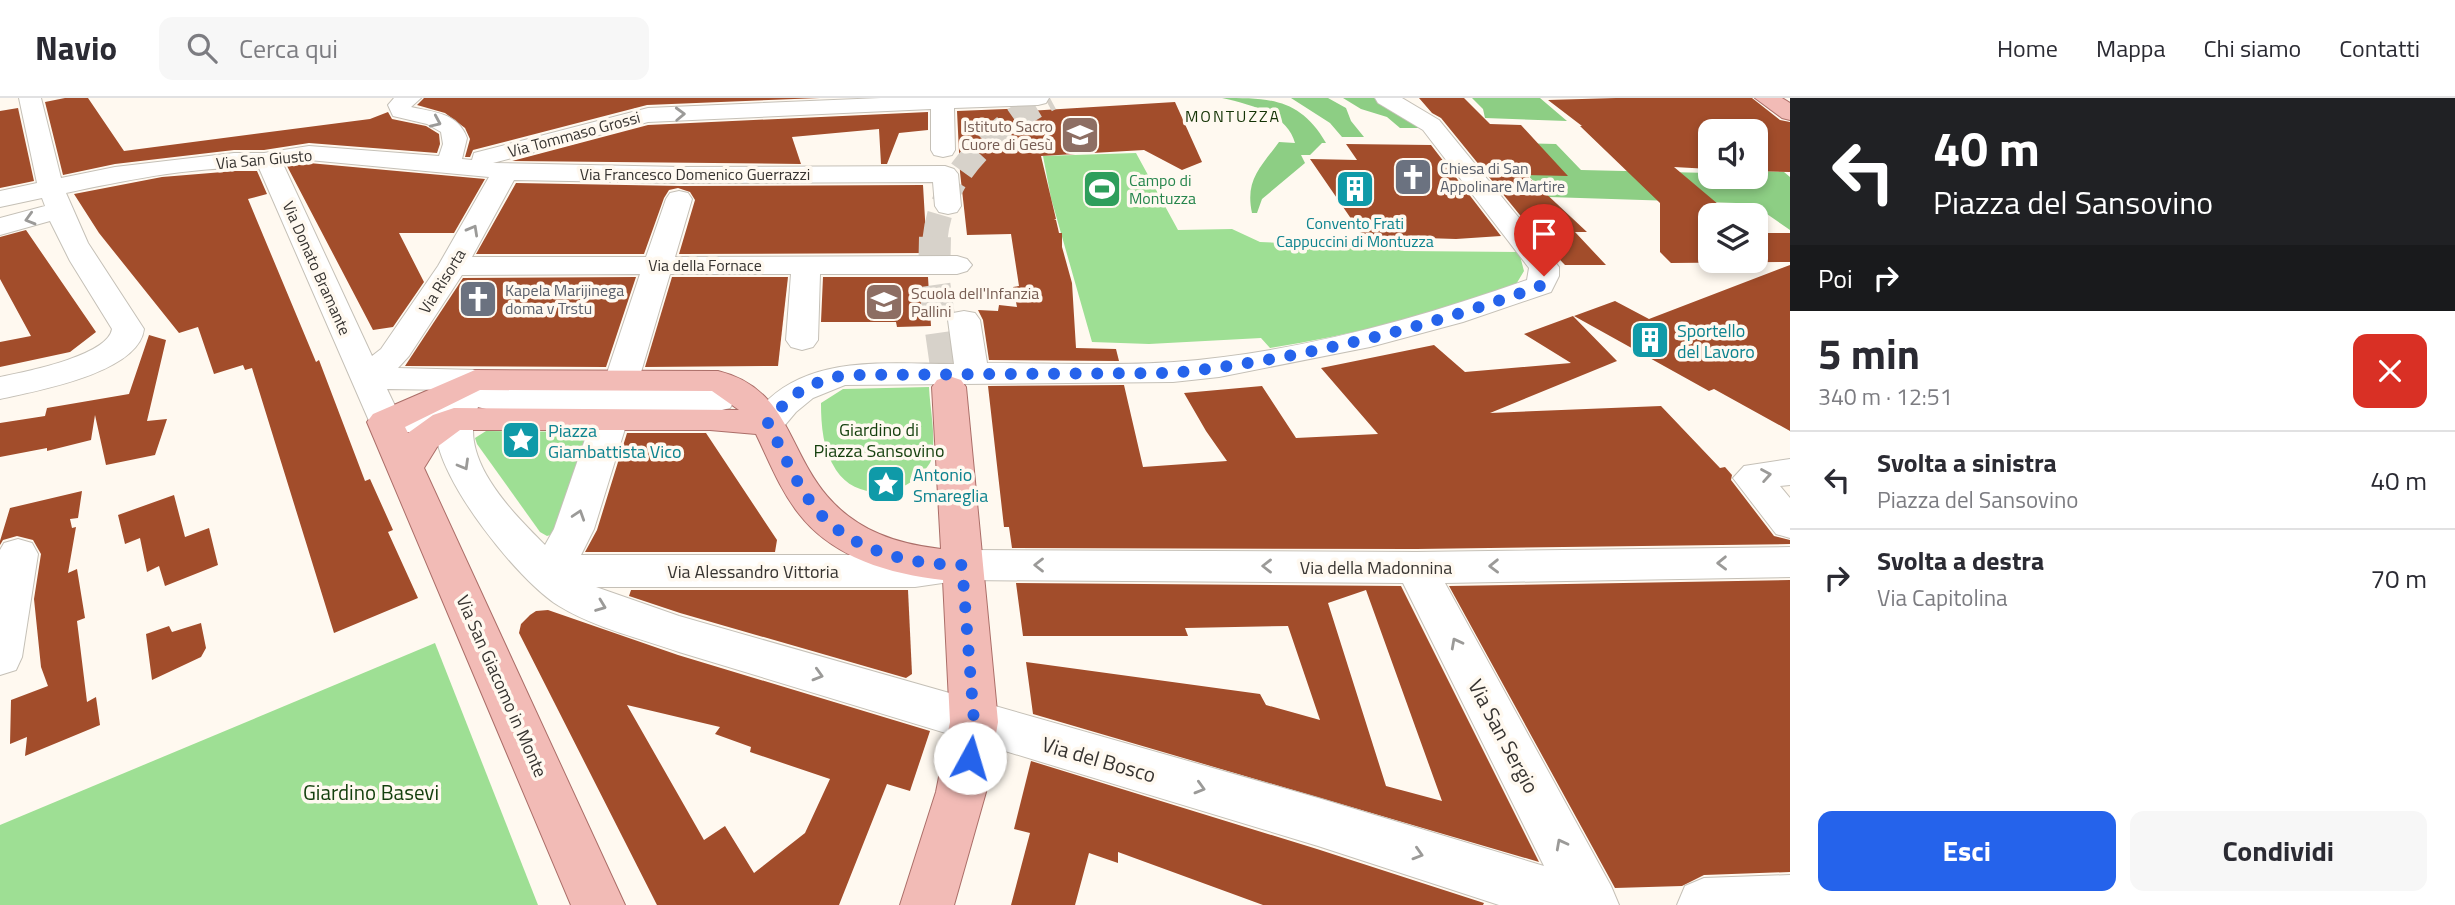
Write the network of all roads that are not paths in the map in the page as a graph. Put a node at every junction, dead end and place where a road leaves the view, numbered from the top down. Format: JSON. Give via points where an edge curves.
{"nodes":[{"id":1,"x":410,"y":98,"type":"edge"},
{"id":2,"x":1038,"y":98,"type":"edge"},
{"id":3,"x":1386,"y":98,"type":"edge"},
{"id":4,"x":1409,"y":98,"type":"edge"},
{"id":5,"x":1766,"y":98,"type":"edge"},
{"id":6,"x":981,"y":99,"type":"edge"},
{"id":7,"x":30,"y":101,"type":"edge"},
{"id":8,"x":942,"y":101,"type":"junction"},
{"id":9,"x":1790,"y":113,"type":"edge"},
{"id":10,"x":1431,"y":125,"type":"junction"},
{"id":11,"x":265,"y":161,"type":"junction"},
{"id":12,"x":944,"y":162,"type":"junction"},
{"id":13,"x":446,"y":164,"type":"junction"},
{"id":14,"x":505,"y":172,"type":"junction"},
{"id":15,"x":0,"y":199,"type":"edge"},
{"id":16,"x":57,"y":199,"type":"junction"},
{"id":17,"x":679,"y":199,"type":"dead end"},
{"id":18,"x":948,"y":206,"type":"tunnel mouth"},
{"id":19,"x":0,"y":228,"type":"edge"},
{"id":20,"x":658,"y":265,"type":"junction"},
{"id":21,"x":806,"y":265,"type":"junction"},
{"id":22,"x":453,"y":266,"type":"junction"},
{"id":23,"x":802,"y":340,"type":"dead end"},
{"id":24,"x":365,"y":378,"type":"junction"},
{"id":25,"x":960,"y":380,"type":"junction"},
{"id":26,"x":0,"y":388,"type":"edge"},
{"id":27,"x":483,"y":389,"type":"junction"},
{"id":28,"x":616,"y":399,"type":"junction"},
{"id":29,"x":718,"y":400,"type":"dead end"},
{"id":30,"x":454,"y":419,"type":"junction"},
{"id":31,"x":384,"y":422,"type":"junction"},
{"id":32,"x":768,"y":423,"type":"junction"},
{"id":33,"x":405,"y":468,"type":"junction"},
{"id":34,"x":1790,"y":471,"type":"edge"},
{"id":35,"x":1790,"y":524,"type":"edge"},
{"id":36,"x":18,"y":554,"type":"dead end"},
{"id":37,"x":1790,"y":562,"type":"edge"},
{"id":38,"x":962,"y":565,"type":"junction"},
{"id":39,"x":1416,"y":568,"type":"junction"},
{"id":40,"x":543,"y":571,"type":"junction"},
{"id":41,"x":0,"y":657,"type":"edge"},
{"id":42,"x":974,"y":722,"type":"junction"},
{"id":43,"x":1790,"y":902,"type":"edge"},
{"id":44,"x":598,"y":905,"type":"edge"},
{"id":45,"x":927,"y":905,"type":"edge"},
{"id":46,"x":1583,"y":905,"type":"edge"},
{"id":47,"x":1592,"y":905,"type":"edge"},
{"id":48,"x":1704,"y":905,"type":"edge"}],
"edges":[{"from":1,"to":13,"type":"street","one_way":true,"via":[[399,105],[401,111],[441,121],[454,135],[456,153]]},
{"from":2,"to":6,"type":"street","name":"Via Tommaso Grossi"},
{"from":3,"to":10,"type":"street"},
{"from":4,"to":10,"type":"street"},
{"from":5,"to":9,"type":"main road"},
{"from":6,"to":8,"type":"street","name":"Via Tommaso Grossi"},
{"from":7,"to":16,"type":"street","via":[[36,144]]},
{"from":8,"to":12,"type":"street"},
{"from":13,"to":8,"type":"street","name":"Via Tommaso Grossi","one_way":true,"via":[[649,115]]},
{"from":10,"to":25,"type":"street","via":[[1536,255],[1544,267],[1540,286],[1337,345],[1209,369]]},
{"from":11,"to":13,"type":"street","name":"Via San Giusto","via":[[309,153]]},
{"from":11,"to":16,"type":"street","name":"Via San Giusto","via":[[175,167]]},
{"from":11,"to":24,"type":"street","name":"Via Donato Bramante"},
{"from":12,"to":14,"type":"street","name":"Via Francesco Domenico Guerrazzi","via":[[680,175]]},
{"from":12,"to":18,"type":"street"},
{"from":13,"to":14,"type":"street","name":"Via Francesco Domenico Guerrazzi"},
{"from":22,"to":14,"type":"street","name":"Via Risorta","one_way":true},
{"from":15,"to":16,"type":"street"},
{"from":16,"to":19,"type":"street","one_way":true},
{"from":16,"to":26,"type":"street","via":[[83,259],[128,328],[126,339],[79,367]]},
{"from":17,"to":20,"type":"street"},
{"from":20,"to":21,"type":"street","name":"Via della Fornace"},
{"from":20,"to":22,"type":"street","name":"Via della Fornace"},
{"from":20,"to":28,"type":"street"},
{"from":21,"to":23,"type":"street"},
{"from":21,"to":25,"type":"street","name":"Via della Fornace","via":[[959,279]]},
{"from":22,"to":24,"type":"street","name":"Via Risorta","via":[[393,356]]},
{"from":24,"to":27,"type":"street"},
{"from":24,"to":31,"type":"street"},
{"from":25,"to":32,"type":"street","via":[[845,375],[801,389]]},
{"from":25,"to":38,"type":"main road"},
{"from":27,"to":28,"type":"street"},
{"from":27,"to":30,"type":"street"},
{"from":27,"to":31,"type":"main road"},
{"from":28,"to":29,"type":"street"},
{"from":28,"to":30,"type":"main road"},
{"from":28,"to":32,"type":"main road","via":[[710,419]]},
{"from":40,"to":28,"type":"street","one_way":true,"via":[[563,552],[574,529]]},
{"from":30,"to":31,"type":"street"},
{"from":30,"to":33,"type":"main road","via":[[422,438],[410,452]]},
{"from":30,"to":40,"type":"street","one_way":true,"via":[[460,461]]},
{"from":31,"to":33,"type":"main road"},
{"from":32,"to":38,"type":"main road","via":[[813,505],[833,524],[888,555],[934,565]]},
{"from":33,"to":44,"type":"main road","name":"Via San Giacomo in Monte"},
{"from":35,"to":34,"type":"street","one_way":true,"via":[[1752,478]]},
{"from":36,"to":41,"type":"street"},
{"from":37,"to":39,"type":"street","name":"Via della Madonnina","one_way":true},
{"from":39,"to":38,"type":"street","name":"Via della Madonnina","one_way":true},
{"from":38,"to":40,"type":"street","name":"Via Alessandro Vittoria","via":[[915,571]]},
{"from":38,"to":42,"type":"main road"},
{"from":47,"to":39,"type":"street","name":"Via San Sergio","one_way":true},
{"from":40,"to":42,"type":"street","name":"Via del Bosco","one_way":true,"via":[[596,605],[667,630]]},
{"from":42,"to":45,"type":"main road","via":[[958,805]]},
{"from":42,"to":46,"type":"street","name":"Via del Bosco","one_way":true},
{"from":43,"to":48,"type":"street"}]}
